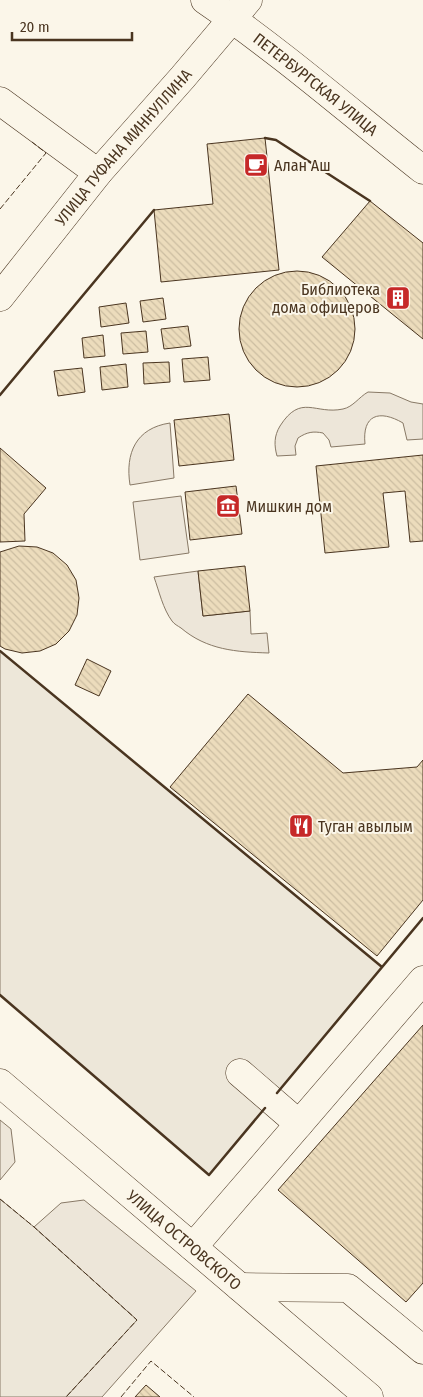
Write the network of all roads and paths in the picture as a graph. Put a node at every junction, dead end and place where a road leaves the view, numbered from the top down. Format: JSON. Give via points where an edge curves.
{"nodes":[{"id":1,"x":205,"y":0,"type":"edge"},
{"id":2,"x":240,"y":10,"type":"edge"},
{"id":3,"x":0,"y":101,"type":"edge"},
{"id":4,"x":423,"y":170,"type":"edge"},
{"id":5,"x":98,"y":173,"type":"junction"},
{"id":6,"x":0,"y":297,"type":"edge"},
{"id":7,"x":423,"y":980,"type":"edge"},
{"id":8,"x":240,"y":1073,"type":"dead end"},
{"id":9,"x":0,"y":1084,"type":"edge"},
{"id":10,"x":299,"y":1124,"type":"junction"},
{"id":11,"x":193,"y":1247,"type":"junction"},
{"id":12,"x":240,"y":1287,"type":"junction"},
{"id":13,"x":423,"y":1350,"type":"edge"},
{"id":14,"x":369,"y":1397,"type":"edge"}],
"edges":[{"from":1,"to":2,"type":"street","name":"ПЕТЕРБУРГСКАЯ УЛИЦА"},
{"from":2,"to":4,"type":"street","name":"ПЕТЕРБУРГСКАЯ УЛИЦА"},
{"from":2,"to":5,"type":"street","name":"УЛИЦА ТУФАНА МИННУЛЛИНА"},
{"from":3,"to":5,"type":"street"},
{"from":5,"to":6,"type":"street","name":"УЛИЦА ТУФАНА МИННУЛЛИНА"},
{"from":7,"to":10,"type":"street"},
{"from":8,"to":10,"type":"street"},
{"from":9,"to":11,"type":"street","name":"УЛИЦА ОСТРОВСКОГО"},
{"from":10,"to":11,"type":"street"},
{"from":11,"to":12,"type":"street","name":"УЛИЦА ОСТРОВСКОГО"},
{"from":12,"to":13,"type":"street","via":[[348,1288]]},
{"from":12,"to":14,"type":"street","name":"УЛИЦА ОСТРОВСКОГО"}]}
